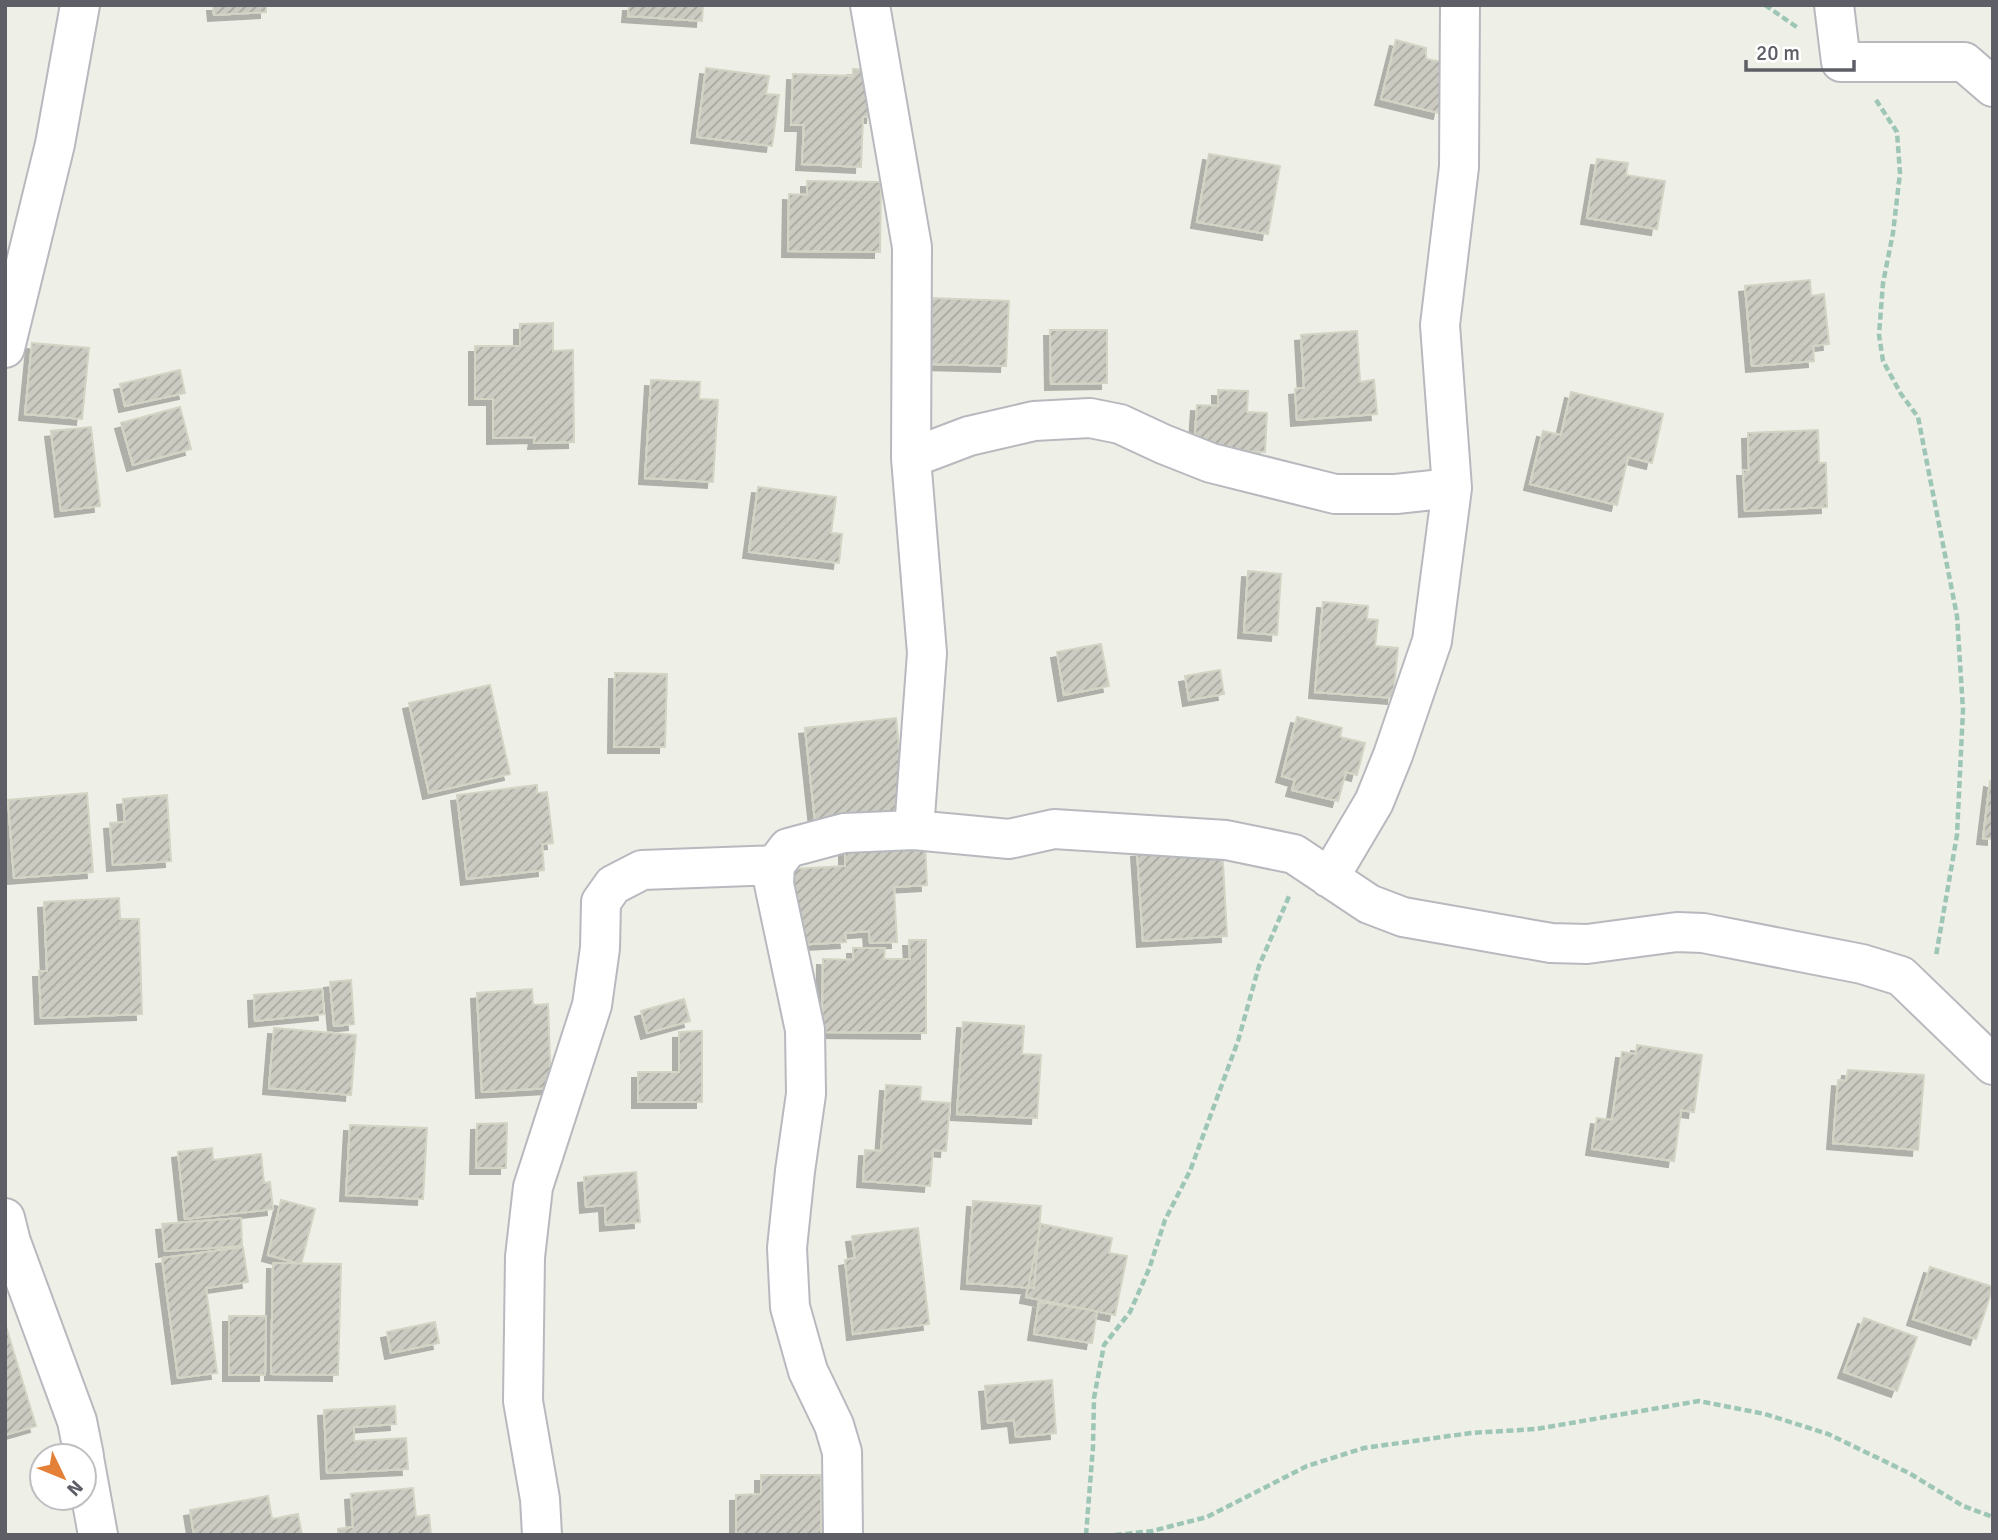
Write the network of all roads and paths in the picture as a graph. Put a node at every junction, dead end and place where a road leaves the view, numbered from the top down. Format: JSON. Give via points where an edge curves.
{"nodes":[{"id":1,"x":79,"y":5,"type":"edge"},
{"id":2,"x":870,"y":5,"type":"edge"},
{"id":3,"x":1460,"y":5,"type":"edge"},
{"id":4,"x":1765,"y":5,"type":"edge"},
{"id":5,"x":1834,"y":5,"type":"edge"},
{"id":6,"x":1841,"y":62,"type":"junction"},
{"id":7,"x":1993,"y":87,"type":"edge"},
{"id":8,"x":5,"y":348,"type":"edge"},
{"id":9,"x":911,"y":458,"type":"junction"},
{"id":10,"x":1452,"y":488,"type":"junction"},
{"id":11,"x":914,"y":830,"type":"junction"},
{"id":12,"x":775,"y":865,"type":"junction"},
{"id":13,"x":1317,"y":869,"type":"junction"},
{"id":14,"x":1927,"y":1001,"type":"junction"},
{"id":15,"x":1993,"y":1065,"type":"edge"},
{"id":16,"x":5,"y":1218,"type":"edge"},
{"id":17,"x":81,"y":1442,"type":"edge"},
{"id":18,"x":94,"y":1512,"type":"edge"},
{"id":19,"x":1993,"y":1517,"type":"edge"},
{"id":20,"x":98,"y":1535,"type":"edge"},
{"id":21,"x":542,"y":1535,"type":"edge"},
{"id":22,"x":843,"y":1535,"type":"edge"},
{"id":23,"x":1086,"y":1535,"type":"edge"},
{"id":24,"x":1115,"y":1535,"type":"edge"}],
"edges":[{"from":1,"to":8,"type":"street","via":[[55,144]]},
{"from":2,"to":9,"type":"street","via":[[912,247]]},
{"from":3,"to":10,"type":"street","via":[[1459,167],[1440,326]]},
{"from":4,"to":6,"type":"path"},
{"from":5,"to":6,"type":"street"},
{"from":6,"to":7,"type":"street","via":[[1964,62]]},
{"from":6,"to":14,"type":"path","via":[[1870,91],[1896,132],[1900,173],[1879,335],[1883,360],[1918,417],[1957,616],[1963,710],[1957,835]]},
{"from":9,"to":10,"type":"street","via":[[969,436],[1034,421],[1090,418],[1120,424],[1211,463],[1335,494]]},
{"from":9,"to":11,"type":"street","via":[[927,653]]},
{"from":10,"to":13,"type":"street","via":[[1432,641],[1393,755],[1374,802]]},
{"from":11,"to":12,"type":"street","via":[[844,833],[788,848]]},
{"from":11,"to":13,"type":"street","via":[[1009,839],[1054,829],[1226,840],[1294,854]]},
{"from":12,"to":21,"type":"street","via":[[642,870],[613,885],[601,902],[592,1005],[533,1187],[525,1257],[523,1401]]},
{"from":12,"to":22,"type":"street","via":[[774,884],[805,1030],[806,1094],[787,1248],[790,1307],[808,1371],[842,1452]]},
{"from":13,"to":14,"type":"street","via":[[1369,904],[1403,917],[1551,943],[1703,933],[1901,976]]},
{"from":13,"to":23,"type":"path","via":[[1259,966],[1238,1041],[1194,1160],[1130,1312],[1104,1345],[1094,1398]]},
{"from":14,"to":15,"type":"street"},
{"from":16,"to":17,"type":"street"},
{"from":18,"to":20,"type":"street"},
{"from":19,"to":24,"type":"path","via":[[1963,1506],[1909,1473],[1828,1434],[1765,1414],[1699,1401],[1536,1429],[1364,1448],[1307,1466],[1207,1517]]}]}
